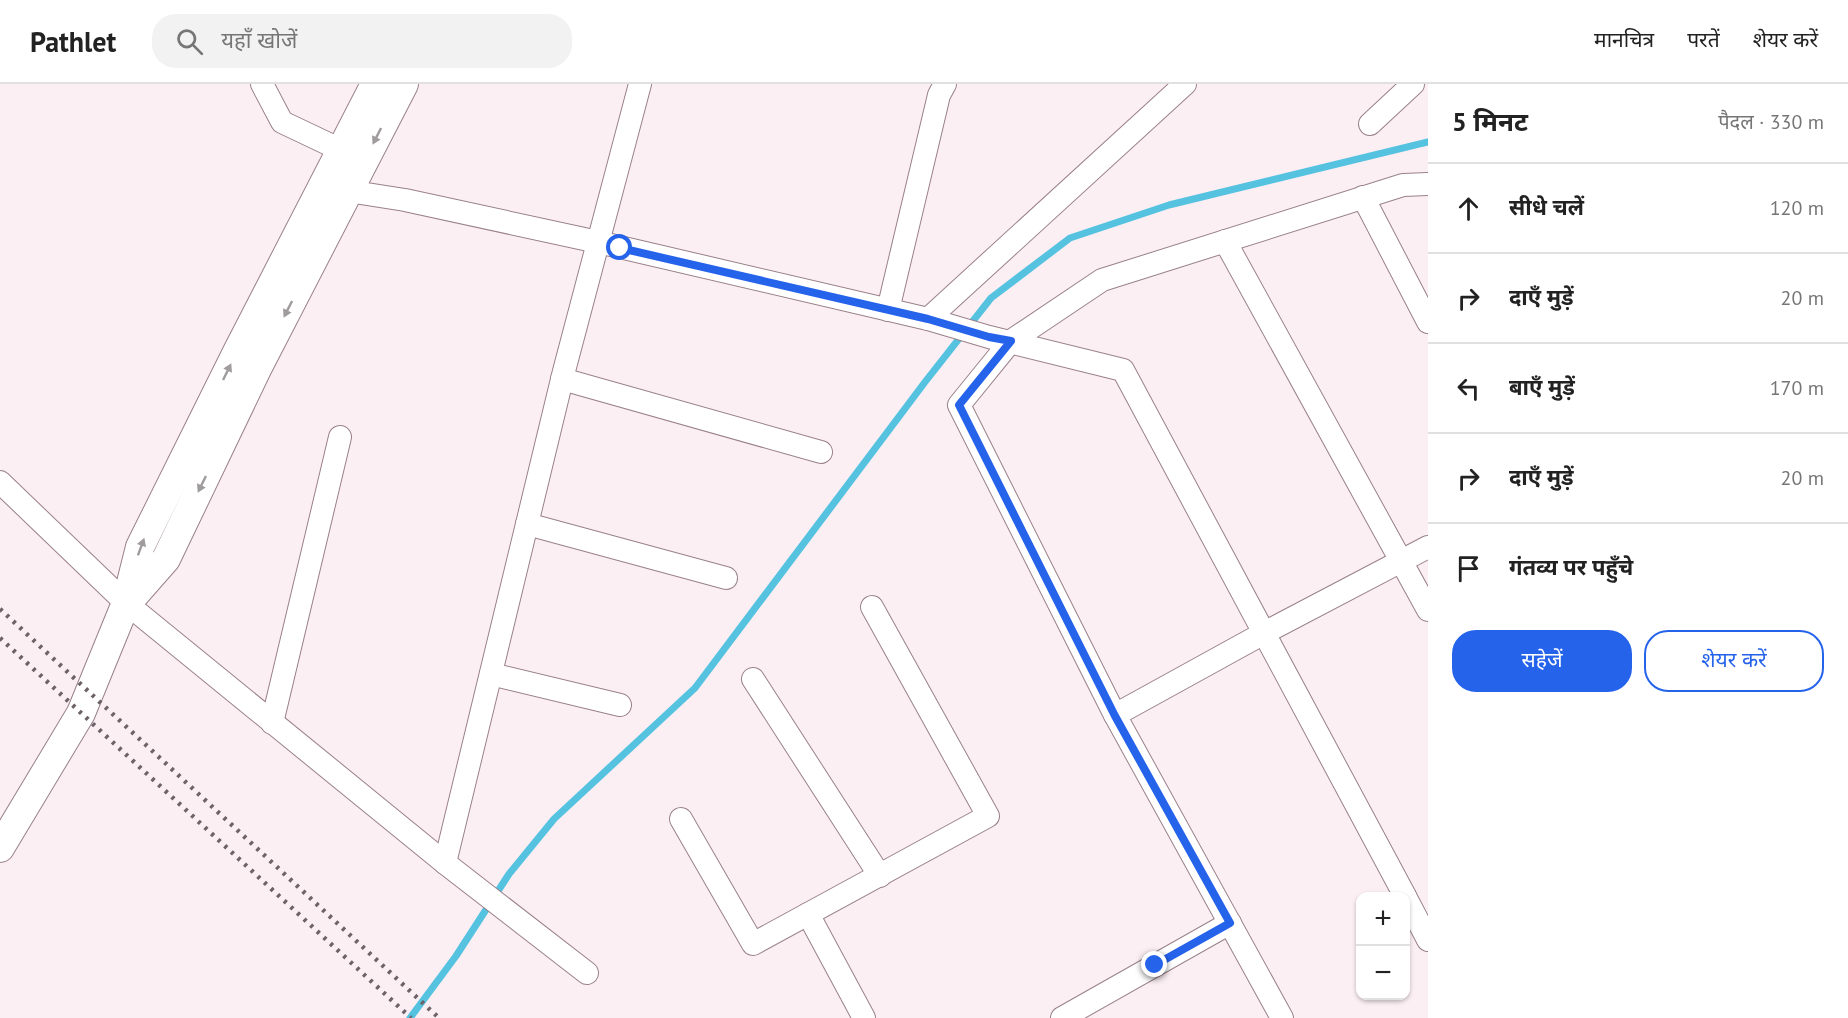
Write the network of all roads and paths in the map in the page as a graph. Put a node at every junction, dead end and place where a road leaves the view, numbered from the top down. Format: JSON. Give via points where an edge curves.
{"nodes":[{"id":1,"x":262,"y":84,"type":"edge"},
{"id":2,"x":375,"y":84,"type":"edge"},
{"id":3,"x":404,"y":84,"type":"edge"},
{"id":4,"x":640,"y":84,"type":"edge"},
{"id":5,"x":945,"y":84,"type":"edge"},
{"id":6,"x":1185,"y":84,"type":"edge"},
{"id":7,"x":1413,"y":84,"type":"edge"},
{"id":8,"x":1370,"y":124,"type":"dead end"},
{"id":9,"x":341,"y":150,"type":"junction"},
{"id":10,"x":1428,"y":184,"type":"edge"},
{"id":11,"x":336,"y":189,"type":"junction"},
{"id":12,"x":1363,"y":197,"type":"junction"},
{"id":13,"x":1225,"y":241,"type":"junction"},
{"id":14,"x":598,"y":242,"type":"junction"},
{"id":15,"x":888,"y":310,"type":"junction"},
{"id":16,"x":937,"y":322,"type":"junction"},
{"id":17,"x":1428,"y":322,"type":"edge"},
{"id":18,"x":1011,"y":341,"type":"junction"},
{"id":19,"x":562,"y":379,"type":"junction"},
{"id":20,"x":340,"y":437,"type":"dead end"},
{"id":21,"x":821,"y":452,"type":"dead end"},
{"id":22,"x":0,"y":482,"type":"edge"},
{"id":23,"x":527,"y":524,"type":"junction"},
{"id":24,"x":1428,"y":547,"type":"edge"},
{"id":25,"x":1401,"y":561,"type":"junction"},
{"id":26,"x":726,"y":578,"type":"dead end"},
{"id":27,"x":126,"y":603,"type":"junction"},
{"id":28,"x":872,"y":607,"type":"dead end"},
{"id":29,"x":1428,"y":610,"type":"edge"},
{"id":30,"x":1264,"y":633,"type":"junction"},
{"id":31,"x":491,"y":674,"type":"junction"},
{"id":32,"x":753,"y":679,"type":"dead end"},
{"id":33,"x":620,"y":705,"type":"dead end"},
{"id":34,"x":1115,"y":716,"type":"junction"},
{"id":35,"x":272,"y":723,"type":"junction"},
{"id":36,"x":681,"y":819,"type":"dead end"},
{"id":37,"x":0,"y":848,"type":"edge"},
{"id":38,"x":445,"y":863,"type":"junction"},
{"id":39,"x":880,"y":876,"type":"junction"},
{"id":40,"x":1402,"y":892,"type":"edge"},
{"id":41,"x":1410,"y":906,"type":"edge"},
{"id":42,"x":808,"y":914,"type":"junction"},
{"id":43,"x":1230,"y":923,"type":"junction"},
{"id":44,"x":1428,"y":940,"type":"edge"},
{"id":45,"x":587,"y":973,"type":"dead end"},
{"id":46,"x":864,"y":1018,"type":"edge"},
{"id":47,"x":1062,"y":1018,"type":"edge"},
{"id":48,"x":1282,"y":1018,"type":"edge"}],
"edges":[{"from":1,"to":9,"type":"street","via":[[282,122]]},
{"from":2,"to":9,"type":"street"},
{"from":3,"to":11,"type":"street","one_way":true},
{"from":4,"to":14,"type":"street"},
{"from":5,"to":15,"type":"street","via":[[939,94]]},
{"from":6,"to":16,"type":"street"},
{"from":7,"to":8,"type":"street"},
{"from":9,"to":11,"type":"street"},
{"from":10,"to":12,"type":"street","via":[[1403,185]]},
{"from":11,"to":14,"type":"street"},
{"from":11,"to":27,"type":"street","via":[[258,367],[166,559]]},
{"from":12,"to":13,"type":"street"},
{"from":12,"to":17,"type":"street"},
{"from":13,"to":18,"type":"street","via":[[1102,280]]},
{"from":13,"to":25,"type":"street"},
{"from":14,"to":15,"type":"street"},
{"from":14,"to":19,"type":"street"},
{"from":15,"to":16,"type":"street"},
{"from":16,"to":18,"type":"street"},
{"from":18,"to":30,"type":"street","via":[[1123,370]]},
{"from":18,"to":34,"type":"street","via":[[959,405]]},
{"from":19,"to":21,"type":"street"},
{"from":19,"to":23,"type":"street"},
{"from":20,"to":35,"type":"street"},
{"from":22,"to":27,"type":"street"},
{"from":23,"to":26,"type":"street"},
{"from":23,"to":31,"type":"street"},
{"from":24,"to":25,"type":"street"},
{"from":25,"to":29,"type":"street"},
{"from":25,"to":30,"type":"street"},
{"from":27,"to":35,"type":"street"},
{"from":27,"to":37,"type":"street","via":[[81,713]]},
{"from":28,"to":39,"type":"street","via":[[988,816]]},
{"from":30,"to":34,"type":"street"},
{"from":30,"to":40,"type":"street"},
{"from":31,"to":33,"type":"street"},
{"from":31,"to":38,"type":"street"},
{"from":32,"to":39,"type":"street"},
{"from":34,"to":43,"type":"street"},
{"from":35,"to":38,"type":"street"},
{"from":36,"to":42,"type":"street","via":[[753,944]]},
{"from":38,"to":45,"type":"street"},
{"from":39,"to":42,"type":"street"},
{"from":41,"to":44,"type":"street"},
{"from":42,"to":46,"type":"street"},
{"from":43,"to":47,"type":"street"},
{"from":43,"to":48,"type":"street"}]}
